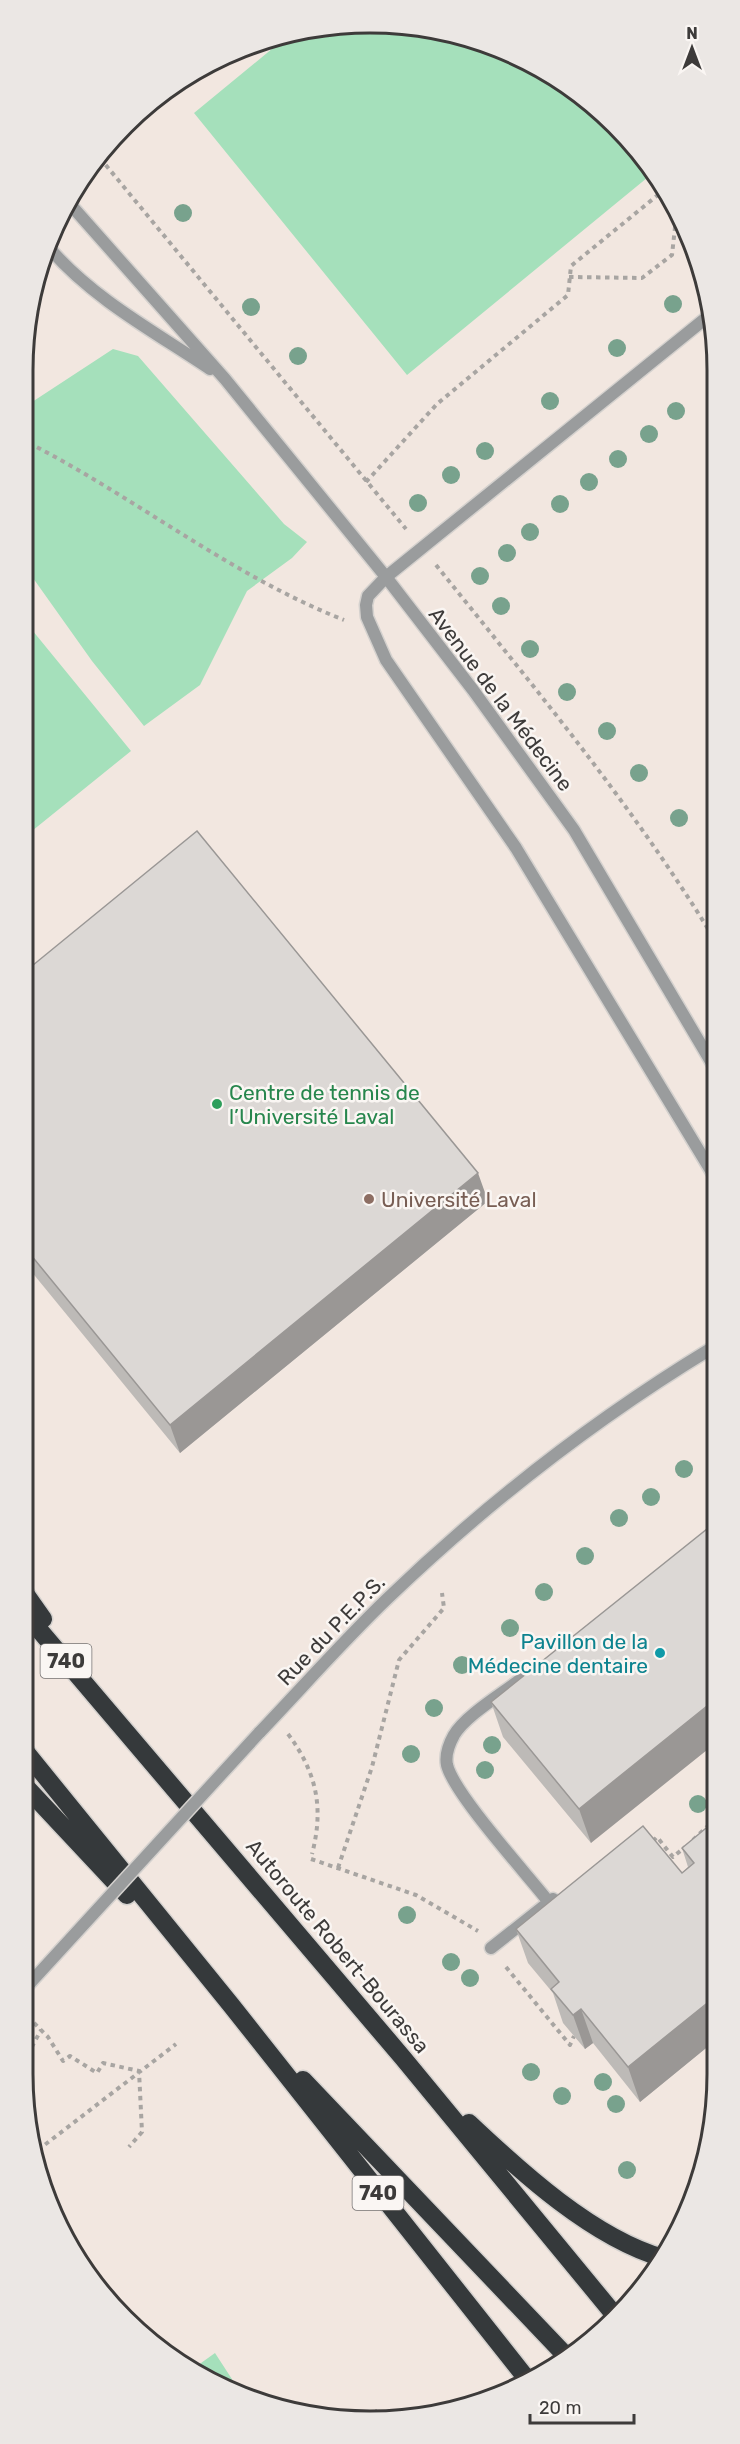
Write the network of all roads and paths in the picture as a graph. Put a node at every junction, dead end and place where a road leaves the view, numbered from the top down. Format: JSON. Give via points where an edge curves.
{"nodes":[{"id":1,"x":658,"y":195,"type":"edge"},
{"id":2,"x":74,"y":209,"type":"edge"},
{"id":3,"x":675,"y":228,"type":"edge"},
{"id":4,"x":54,"y":254,"type":"edge"},
{"id":5,"x":569,"y":277,"type":"junction"},
{"id":6,"x":703,"y":320,"type":"edge"},
{"id":7,"x":225,"y":379,"type":"junction"},
{"id":8,"x":33,"y":445,"type":"edge"},
{"id":9,"x":366,"y":482,"type":"dead end"},
{"id":10,"x":386,"y":577,"type":"junction"},
{"id":11,"x":367,"y":617,"type":"junction"},
{"id":12,"x":707,"y":1055,"type":"edge"},
{"id":13,"x":707,"y":1164,"type":"edge"},
{"id":14,"x":707,"y":1351,"type":"edge"},
{"id":15,"x":442,"y":1593,"type":"dead end"},
{"id":16,"x":33,"y":1605,"type":"edge"},
{"id":17,"x":33,"y":1623,"type":"edge"},
{"id":18,"x":529,"y":1673,"type":"edge"},
{"id":19,"x":108,"y":1711,"type":"junction"},
{"id":20,"x":297,"y":1746,"type":"dead end"},
{"id":21,"x":33,"y":1761,"type":"edge"},
{"id":22,"x":33,"y":1795,"type":"edge"},
{"id":23,"x":707,"y":1827,"type":"edge"},
{"id":24,"x":649,"y":1844,"type":"edge"},
{"id":25,"x":338,"y":1868,"type":"junction"},
{"id":26,"x":565,"y":1895,"type":"edge"},
{"id":27,"x":548,"y":1901,"type":"junction"},
{"id":28,"x":494,"y":1945,"type":"junction"},
{"id":29,"x":33,"y":1980,"type":"edge"},
{"id":30,"x":231,"y":2005,"type":"junction"},
{"id":31,"x":34,"y":2023,"type":"dead end"},
{"id":32,"x":41,"y":2030,"type":"junction"},
{"id":33,"x":574,"y":2036,"type":"edge"},
{"id":34,"x":33,"y":2044,"type":"edge"},
{"id":35,"x":176,"y":2044,"type":"dead end"},
{"id":36,"x":403,"y":2058,"type":"junction"},
{"id":37,"x":139,"y":2071,"type":"junction"},
{"id":38,"x":129,"y":2147,"type":"dead end"},
{"id":39,"x":41,"y":2148,"type":"edge"},
{"id":40,"x":654,"y":2255,"type":"edge"},
{"id":41,"x":610,"y":2310,"type":"edge"},
{"id":42,"x":561,"y":2351,"type":"edge"},
{"id":43,"x":523,"y":2374,"type":"edge"}],
"edges":[{"from":1,"to":5,"type":"path","via":[[571,266]]},
{"from":2,"to":7,"type":"street","name":"Avenue de la Médecine"},
{"from":3,"to":5,"type":"path","via":[[672,255],[642,278]]},
{"from":4,"to":7,"type":"street","name":"Avenue de la Médecine","via":[[100,296]]},
{"from":5,"to":9,"type":"path","via":[[568,295],[436,404]]},
{"from":6,"to":10,"type":"street"},
{"from":7,"to":10,"type":"street","name":"Avenue de la Médecine"},
{"from":8,"to":11,"type":"path","via":[[294,600],[347,622]]},
{"from":10,"to":11,"type":"street","via":[[368,596]]},
{"from":10,"to":12,"type":"street","name":"Avenue de la Médecine","via":[[574,830]]},
{"from":11,"to":13,"type":"street","via":[[386,660],[516,848]]},
{"from":14,"to":29,"type":"street","name":"Rue du P.E.P.S.","bridge":true,"via":[[603,1419],[526,1477],[386,1599]]},
{"from":15,"to":25,"type":"path","via":[[444,1608],[399,1660],[372,1767]]},
{"from":16,"to":19,"type":"highway"},
{"from":17,"to":19,"type":"highway","name":"Autoroute Robert-Bourassa","number":"740"},
{"from":18,"to":27,"type":"street","via":[[455,1733],[447,1750],[447,1764],[452,1779]]},
{"from":19,"to":36,"type":"highway","name":"Autoroute Robert-Bourassa","number":"740"},
{"from":20,"to":25,"type":"path","via":[[317,1794],[320,1825],[312,1857]]},
{"from":21,"to":30,"type":"highway","number":"740"},
{"from":22,"to":30,"type":"highway"},
{"from":23,"to":24,"type":"path","via":[[673,1857],[657,1837]]},
{"from":25,"to":28,"type":"path","via":[[416,1895]]},
{"from":26,"to":27,"type":"street"},
{"from":27,"to":28,"type":"street"},
{"from":28,"to":33,"type":"path","via":[[570,2045]]},
{"from":30,"to":42,"type":"highway"},
{"from":30,"to":43,"type":"highway","number":"740"},
{"from":31,"to":32,"type":"path"},
{"from":32,"to":34,"type":"path"},
{"from":32,"to":37,"type":"path","via":[[63,2061],[70,2056],[98,2073],[103,2063]]},
{"from":35,"to":37,"type":"path"},
{"from":36,"to":40,"type":"highway","via":[[479,2133],[550,2193],[633,2248]]},
{"from":36,"to":41,"type":"highway","name":"Autoroute Robert-Bourassa","number":"740"},
{"from":37,"to":38,"type":"path","via":[[142,2132]]},
{"from":37,"to":39,"type":"path"}]}
